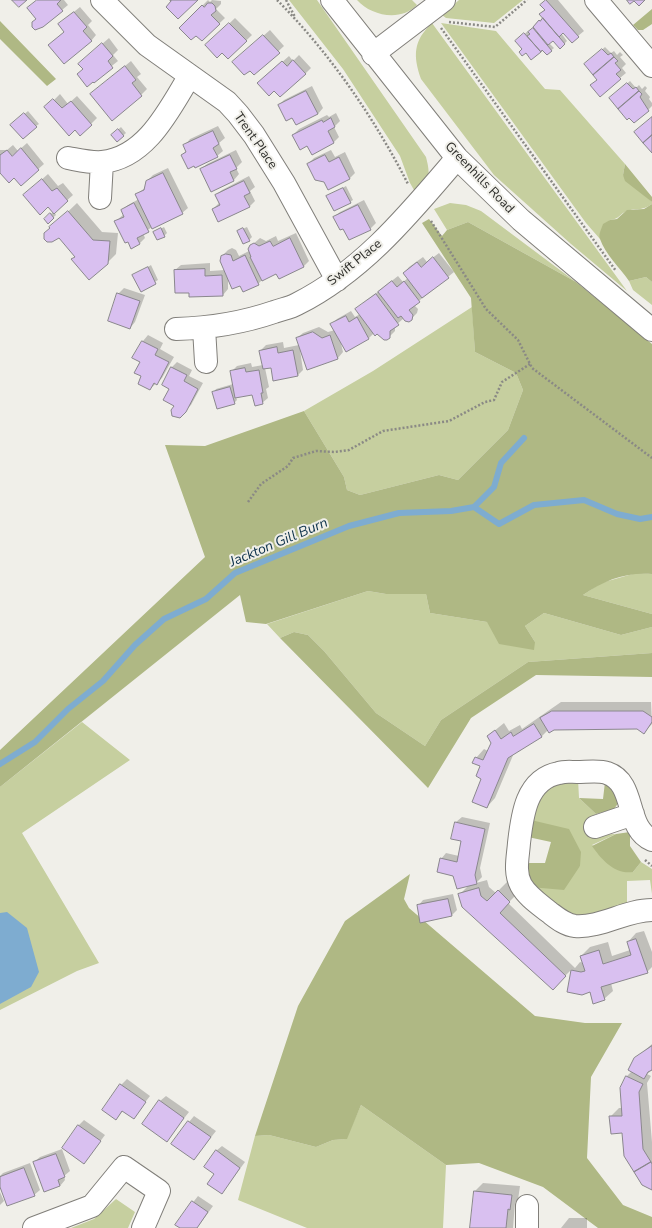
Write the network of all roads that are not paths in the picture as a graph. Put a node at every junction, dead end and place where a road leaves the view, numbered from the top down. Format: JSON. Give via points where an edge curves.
{"nodes":[{"id":1,"x":102,"y":0,"type":"edge"},
{"id":2,"x":332,"y":0,"type":"edge"},
{"id":3,"x":444,"y":0,"type":"edge"},
{"id":4,"x":596,"y":0,"type":"edge"},
{"id":5,"x":373,"y":54,"type":"junction"},
{"id":6,"x":648,"y":54,"type":"edge"},
{"id":7,"x":189,"y":77,"type":"junction"},
{"id":8,"x":68,"y":158,"type":"dead end"},
{"id":9,"x":457,"y":158,"type":"junction"},
{"id":10,"x":102,"y":162,"type":"junction"},
{"id":11,"x":100,"y":198,"type":"dead end"},
{"id":12,"x":337,"y":280,"type":"junction"},
{"id":13,"x":204,"y":328,"type":"junction"},
{"id":14,"x":176,"y":329,"type":"dead end"},
{"id":15,"x":652,"y":330,"type":"edge"},
{"id":16,"x":206,"y":362,"type":"dead end"},
{"id":17,"x":633,"y":814,"type":"junction"},
{"id":18,"x":595,"y":827,"type":"dead end"},
{"id":19,"x":652,"y":840,"type":"edge"},
{"id":20,"x":652,"y":910,"type":"edge"},
{"id":21,"x":527,"y":1206,"type":"dead end"},
{"id":22,"x":35,"y":1228,"type":"edge"},
{"id":23,"x":143,"y":1228,"type":"edge"},
{"id":24,"x":527,"y":1228,"type":"edge"}],
"edges":[{"from":1,"to":7,"type":"street","name":"Trent Place","via":[[147,45]]},
{"from":2,"to":5,"type":"street","name":"Greenhills Road"},
{"from":3,"to":5,"type":"street","via":[[431,17]]},
{"from":4,"to":6,"type":"street"},
{"from":5,"to":9,"type":"street","name":"Greenhills Road"},
{"from":7,"to":10,"type":"street","via":[[157,128],[124,156]]},
{"from":7,"to":12,"type":"street","name":"Trent Place","via":[[227,102],[254,135],[284,183]]},
{"from":8,"to":10,"type":"street"},
{"from":9,"to":12,"type":"street","name":"Swift Place","via":[[395,229]]},
{"from":9,"to":15,"type":"street","name":"Greenhills Road","via":[[521,220]]},
{"from":10,"to":11,"type":"street"},
{"from":12,"to":13,"type":"street","name":"Swift Place","via":[[296,305],[247,321]]},
{"from":13,"to":14,"type":"street","name":"Swift Place"},
{"from":13,"to":16,"type":"street"},
{"from":17,"to":18,"type":"street"},
{"from":17,"to":19,"type":"street","via":[[640,831]]},
{"from":17,"to":20,"type":"street","via":[[618,778],[606,772],[560,772],[552,775],[533,788],[522,816],[518,877],[521,886],[532,899],[562,922],[575,926]]},
{"from":21,"to":24,"type":"street"},
{"from":22,"to":23,"type":"street","via":[[92,1206],[124,1167],[159,1191]]}]}
